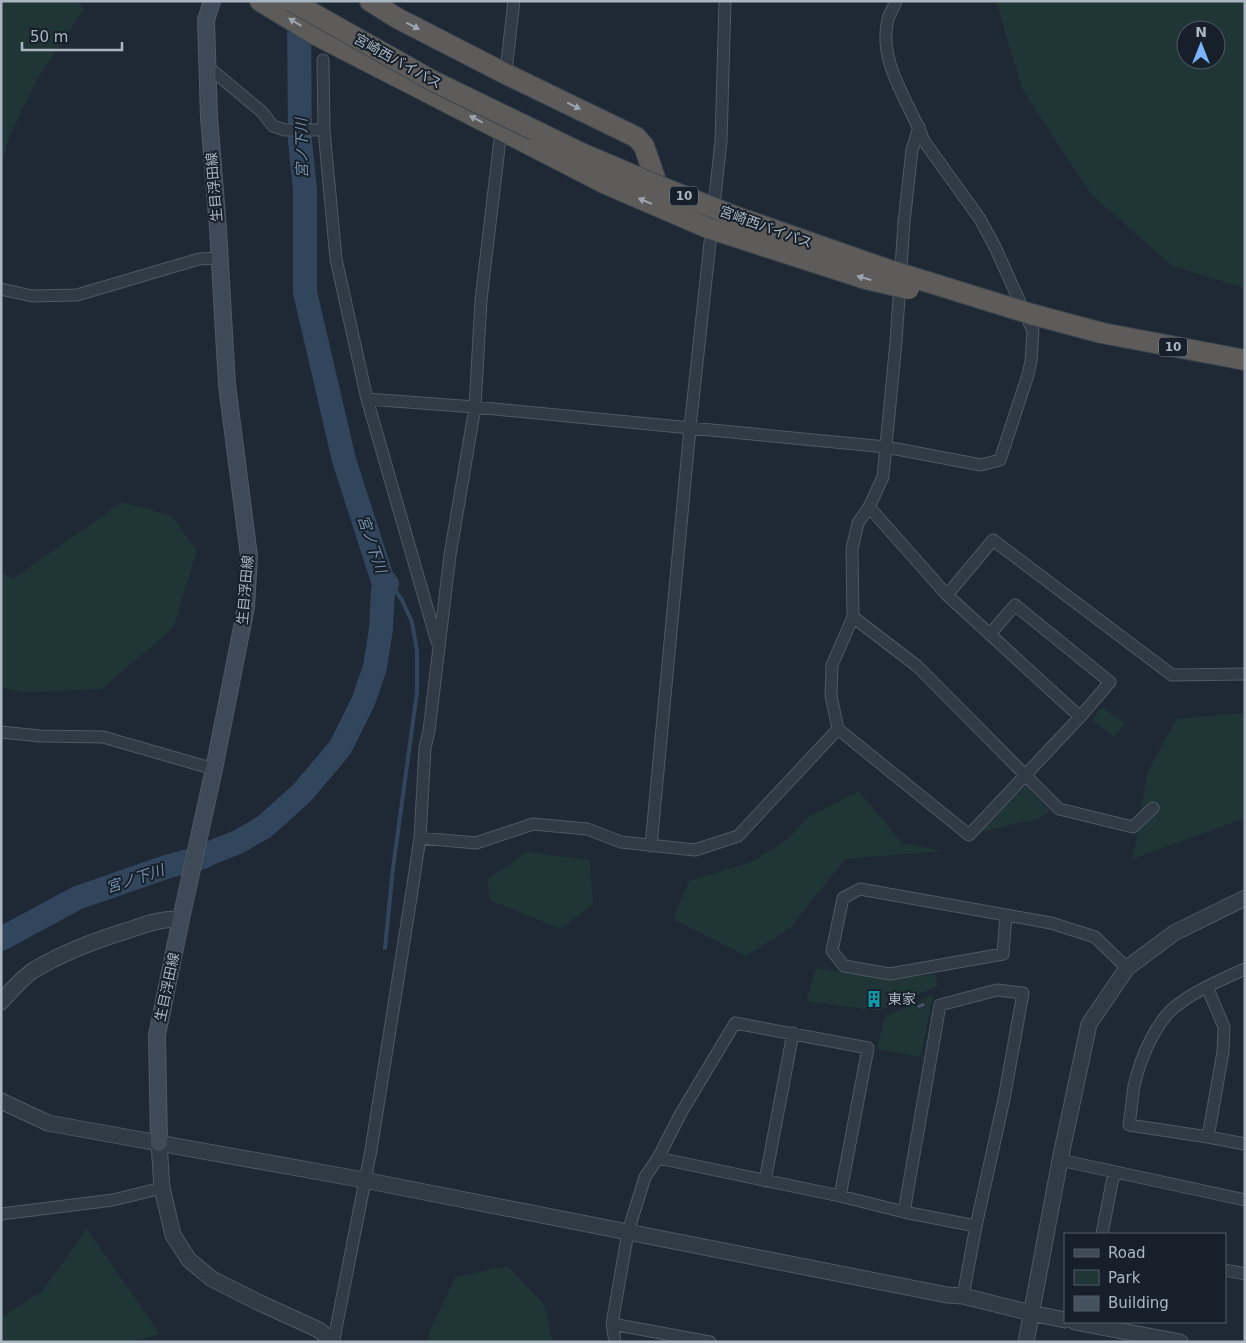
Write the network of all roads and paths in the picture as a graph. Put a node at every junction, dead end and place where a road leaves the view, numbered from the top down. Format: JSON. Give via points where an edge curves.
{"nodes":[{"id":1,"x":212,"y":1,"type":"edge"},
{"id":2,"x":310,"y":1,"type":"edge"},
{"id":3,"x":370,"y":1,"type":"edge"},
{"id":4,"x":514,"y":1,"type":"edge"},
{"id":5,"x":725,"y":1,"type":"edge"},
{"id":6,"x":896,"y":1,"type":"edge"},
{"id":7,"x":275,"y":4,"type":"edge"},
{"id":8,"x":323,"y":60,"type":"dead end"},
{"id":9,"x":207,"y":66,"type":"junction"},
{"id":10,"x":504,"y":73,"type":"junction"},
{"id":11,"x":919,"y":128,"type":"junction"},
{"id":12,"x":318,"y":130,"type":"junction"},
{"id":13,"x":501,"y":131,"type":"junction"},
{"id":14,"x":655,"y":178,"type":"junction"},
{"id":15,"x":219,"y":258,"type":"junction"},
{"id":16,"x":1,"y":288,"type":"edge"},
{"id":17,"x":1031,"y":314,"type":"junction"},
{"id":18,"x":1103,"y":330,"type":"junction"},
{"id":19,"x":1245,"y":350,"type":"edge"},
{"id":20,"x":1245,"y":360,"type":"edge"},
{"id":21,"x":367,"y":399,"type":"junction"},
{"id":22,"x":475,"y":407,"type":"junction"},
{"id":23,"x":690,"y":428,"type":"junction"},
{"id":24,"x":886,"y":447,"type":"junction"},
{"id":25,"x":870,"y":507,"type":"junction"},
{"id":26,"x":947,"y":595,"type":"junction"},
{"id":27,"x":853,"y":617,"type":"junction"},
{"id":28,"x":990,"y":634,"type":"junction"},
{"id":29,"x":439,"y":648,"type":"junction"},
{"id":30,"x":1245,"y":674,"type":"edge"},
{"id":31,"x":1080,"y":717,"type":"junction"},
{"id":32,"x":838,"y":729,"type":"junction"},
{"id":33,"x":1,"y":732,"type":"edge"},
{"id":34,"x":214,"y":769,"type":"junction"},
{"id":35,"x":1026,"y":775,"type":"junction"},
{"id":36,"x":1153,"y":808,"type":"dead end"},
{"id":37,"x":420,"y":838,"type":"junction"},
{"id":38,"x":651,"y":846,"type":"junction"},
{"id":39,"x":1245,"y":898,"type":"edge"},
{"id":40,"x":1006,"y":915,"type":"junction"},
{"id":41,"x":181,"y":919,"type":"junction"},
{"id":42,"x":1127,"y":968,"type":"junction"},
{"id":43,"x":1245,"y":968,"type":"edge"},
{"id":44,"x":1207,"y":988,"type":"junction"},
{"id":45,"x":1,"y":1002,"type":"edge"},
{"id":46,"x":793,"y":1033,"type":"junction"},
{"id":47,"x":1,"y":1100,"type":"edge"},
{"id":48,"x":1208,"y":1137,"type":"junction"},
{"id":49,"x":159,"y":1144,"type":"junction"},
{"id":50,"x":1245,"y":1144,"type":"edge"},
{"id":51,"x":658,"y":1158,"type":"junction"},
{"id":52,"x":1060,"y":1160,"type":"junction"},
{"id":53,"x":1114,"y":1172,"type":"junction"},
{"id":54,"x":364,"y":1180,"type":"junction"},
{"id":55,"x":765,"y":1181,"type":"junction"},
{"id":56,"x":162,"y":1188,"type":"junction"},
{"id":57,"x":840,"y":1196,"type":"junction"},
{"id":58,"x":1245,"y":1200,"type":"edge"},
{"id":59,"x":904,"y":1212,"type":"junction"},
{"id":60,"x":1,"y":1214,"type":"edge"},
{"id":61,"x":976,"y":1226,"type":"junction"},
{"id":62,"x":628,"y":1232,"type":"junction"},
{"id":63,"x":1102,"y":1233,"type":"edge"},
{"id":64,"x":1226,"y":1270,"type":"edge"},
{"id":65,"x":1245,"y":1274,"type":"edge"},
{"id":66,"x":963,"y":1296,"type":"junction"},
{"id":67,"x":1031,"y":1314,"type":"junction"},
{"id":68,"x":1064,"y":1320,"type":"edge"},
{"id":69,"x":1080,"y":1323,"type":"edge"},
{"id":70,"x":612,"y":1324,"type":"junction"},
{"id":71,"x":334,"y":1342,"type":"edge"},
{"id":72,"x":616,"y":1342,"type":"edge"},
{"id":73,"x":710,"y":1342,"type":"edge"},
{"id":74,"x":1026,"y":1342,"type":"edge"},
{"id":75,"x":1180,"y":1342,"type":"edge"}],
"edges":[{"from":1,"to":9,"type":"main road","name":"生目浮田線","via":[[206,20]]},
{"from":2,"to":14,"type":"highway","name":"宮崎西バイパス","number":"10","via":[[437,74]]},
{"from":3,"to":10,"type":"highway","one_way":true},
{"from":4,"to":10,"type":"street"},
{"from":5,"to":23,"type":"street","via":[[721,141]]},
{"from":6,"to":11,"type":"street","via":[[888,19],[888,59]]},
{"from":13,"to":7,"type":"highway","one_way":true,"via":[[316,34]]},
{"from":7,"to":17,"type":"highway","name":"宮崎西バイパス","number":"10","bridge":true,"via":[[579,152],[654,184],[734,216],[886,269]]},
{"from":8,"to":12,"type":"street"},
{"from":9,"to":12,"type":"street","via":[[274,126],[285,130]]},
{"from":9,"to":15,"type":"main road","name":"生目浮田線"},
{"from":10,"to":14,"type":"highway","one_way":true,"via":[[636,137],[644,146]]},
{"from":11,"to":24,"type":"street","via":[[912,150],[904,222]]},
{"from":11,"to":24,"type":"street","via":[[924,141],[980,219],[995,247],[1032,331],[1031,361],[1000,460],[982,464]]},
{"from":12,"to":21,"type":"street","via":[[336,259]]},
{"from":17,"to":13,"type":"highway","one_way":true,"bridge":true,"via":[[866,279],[708,228],[606,184]]},
{"from":13,"to":22,"type":"street","via":[[482,300]]},
{"from":14,"to":18,"type":"highway","name":"宮崎西バイパス","number":"10","via":[[819,240]]},
{"from":15,"to":16,"type":"street","via":[[199,259],[77,295],[32,296]]},
{"from":15,"to":34,"type":"main road","name":"生目浮田線","via":[[227,385],[249,556],[246,607]]},
{"from":17,"to":18,"type":"highway","name":"宮崎西バイパス","number":"10","bridge":true},
{"from":18,"to":19,"type":"highway","name":"宮崎西バイパス","number":"10"},
{"from":18,"to":20,"type":"highway","name":"宮崎西バイパス","number":"10"},
{"from":21,"to":22,"type":"street"},
{"from":21,"to":29,"type":"street"},
{"from":22,"to":23,"type":"street"},
{"from":22,"to":29,"type":"street","via":[[450,555]]},
{"from":23,"to":24,"type":"street"},
{"from":23,"to":38,"type":"street"},
{"from":24,"to":25,"type":"street","via":[[883,477]]},
{"from":25,"to":26,"type":"street"},
{"from":25,"to":27,"type":"street","via":[[858,523],[852,549]]},
{"from":26,"to":28,"type":"street"},
{"from":26,"to":30,"type":"street","via":[[993,540],[1172,675]]},
{"from":27,"to":32,"type":"street","via":[[832,665],[831,696]]},
{"from":27,"to":35,"type":"street","via":[[917,666]]},
{"from":28,"to":31,"type":"street"},
{"from":28,"to":31,"type":"street","via":[[1015,605],[1110,682]]},
{"from":29,"to":37,"type":"street","via":[[425,748]]},
{"from":31,"to":35,"type":"street"},
{"from":32,"to":35,"type":"street","via":[[970,835]]},
{"from":32,"to":38,"type":"street","via":[[738,836],[695,850]]},
{"from":33,"to":34,"type":"street","via":[[103,737]]},
{"from":34,"to":41,"type":"main road","name":"生目浮田線"},
{"from":35,"to":36,"type":"street","via":[[1059,809],[1133,827]]},
{"from":37,"to":38,"type":"street","via":[[476,843],[533,824],[587,829],[621,842]]},
{"from":37,"to":54,"type":"street"},
{"from":39,"to":42,"type":"street","via":[[1174,933]]},
{"from":40,"to":40,"type":"street","via":[[860,889],[843,898],[832,952],[844,966],[890,974],[1003,954]]},
{"from":40,"to":42,"type":"street","via":[[1051,923],[1095,937]]},
{"from":41,"to":45,"type":"street","via":[[167,918],[68,952],[33,971]]},
{"from":41,"to":49,"type":"main road","name":"生目浮田線","via":[[157,1035]]},
{"from":42,"to":52,"type":"street","via":[[1089,1024]]},
{"from":43,"to":44,"type":"street"},
{"from":44,"to":48,"type":"street","via":[[1224,1027],[1223,1052]]},
{"from":44,"to":48,"type":"street","via":[[1179,1003],[1164,1018],[1149,1043],[1134,1085],[1129,1125]]},
{"from":46,"to":51,"type":"street","via":[[736,1022]]},
{"from":46,"to":55,"type":"street"},
{"from":46,"to":57,"type":"street","via":[[868,1048]]},
{"from":47,"to":49,"type":"street","via":[[48,1122]]},
{"from":48,"to":50,"type":"street"},
{"from":49,"to":54,"type":"street"},
{"from":49,"to":56,"type":"street"},
{"from":51,"to":55,"type":"street"},
{"from":51,"to":62,"type":"street","via":[[645,1177]]},
{"from":52,"to":53,"type":"street"},
{"from":52,"to":67,"type":"street"},
{"from":53,"to":58,"type":"street"},
{"from":53,"to":63,"type":"street"},
{"from":54,"to":62,"type":"street"},
{"from":54,"to":71,"type":"street"},
{"from":55,"to":57,"type":"street"},
{"from":56,"to":60,"type":"street","via":[[112,1200]]},
{"from":56,"to":71,"type":"street","via":[[173,1235],[189,1260],[212,1279],[319,1330]]},
{"from":57,"to":59,"type":"street"},
{"from":59,"to":61,"type":"street"},
{"from":59,"to":61,"type":"street","via":[[940,1005],[997,990],[1023,993]]},
{"from":61,"to":66,"type":"street"},
{"from":62,"to":66,"type":"street"},
{"from":62,"to":70,"type":"street"},
{"from":64,"to":65,"type":"street"},
{"from":66,"to":67,"type":"street"},
{"from":67,"to":68,"type":"street"},
{"from":67,"to":74,"type":"street"},
{"from":69,"to":75,"type":"street"},
{"from":70,"to":72,"type":"street"},
{"from":70,"to":73,"type":"street"}]}
